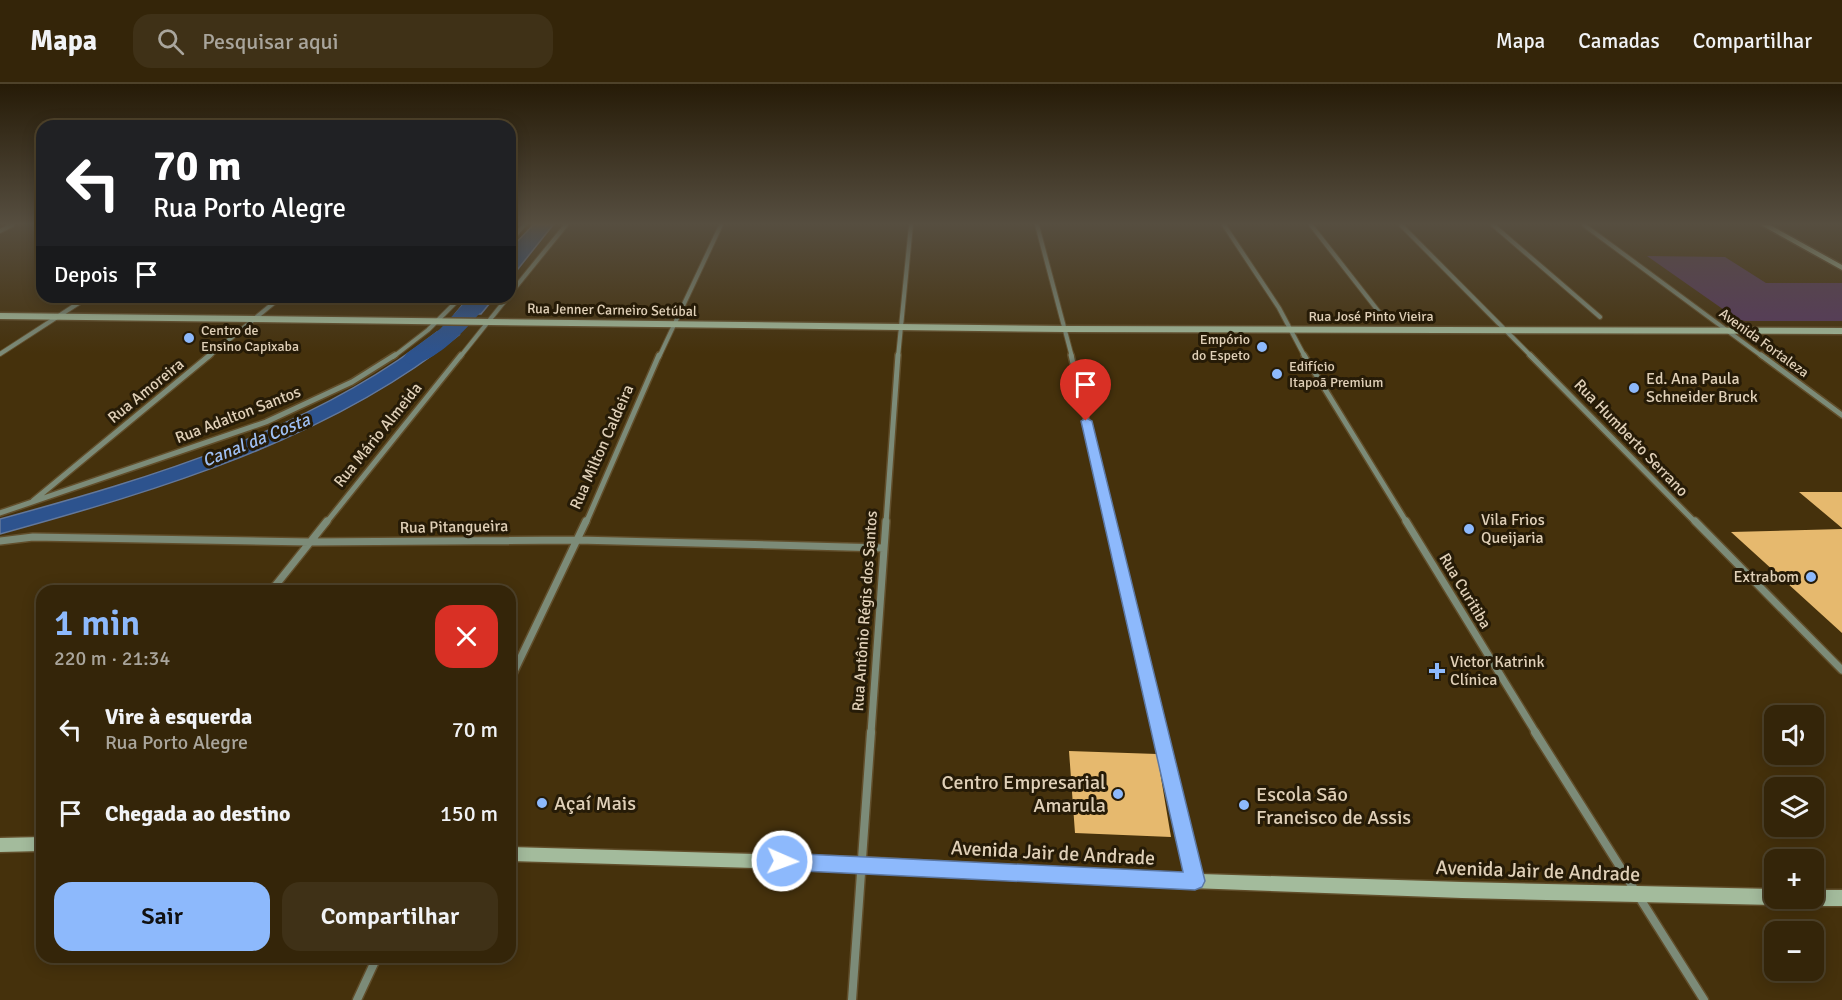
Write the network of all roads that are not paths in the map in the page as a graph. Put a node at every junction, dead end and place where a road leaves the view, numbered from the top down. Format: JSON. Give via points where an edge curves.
{"nodes":[{"id":1,"x":532,"y":268,"type":"edge"},
{"id":2,"x":700,"y":268,"type":"edge"},
{"id":3,"x":906,"y":268,"type":"edge"},
{"id":4,"x":1049,"y":268,"type":"edge"},
{"id":5,"x":1252,"y":268,"type":"edge"},
{"id":6,"x":1344,"y":268,"type":"edge"},
{"id":7,"x":1445,"y":268,"type":"edge"},
{"id":8,"x":1543,"y":268,"type":"edge"},
{"id":9,"x":1641,"y":268,"type":"edge"},
{"id":10,"x":516,"y":287,"type":"edge"},
{"id":11,"x":79,"y":303,"type":"edge"},
{"id":12,"x":274,"y":303,"type":"edge"},
{"id":13,"x":457,"y":303,"type":"edge"},
{"id":14,"x":503,"y":303,"type":"edge"},
{"id":15,"x":1379,"y":312,"type":"dead end"},
{"id":16,"x":0,"y":316,"type":"edge"},
{"id":17,"x":58,"y":316,"type":"junction"},
{"id":18,"x":1600,"y":317,"type":"dead end"},
{"id":19,"x":256,"y":318,"type":"junction"},
{"id":20,"x":443,"y":322,"type":"junction"},
{"id":21,"x":488,"y":322,"type":"junction"},
{"id":22,"x":673,"y":324,"type":"junction"},
{"id":23,"x":900,"y":327,"type":"junction"},
{"id":24,"x":1065,"y":329,"type":"junction"},
{"id":25,"x":1289,"y":330,"type":"junction"},
{"id":26,"x":1508,"y":330,"type":"junction"},
{"id":27,"x":1726,"y":331,"type":"junction"},
{"id":28,"x":1842,"y":331,"type":"edge"},
{"id":29,"x":0,"y":354,"type":"edge"},
{"id":30,"x":1842,"y":416,"type":"edge"},
{"id":31,"x":28,"y":505,"type":"junction"},
{"id":32,"x":0,"y":513,"type":"edge"},
{"id":33,"x":578,"y":540,"type":"junction"},
{"id":34,"x":0,"y":541,"type":"edge"},
{"id":35,"x":309,"y":542,"type":"junction"},
{"id":36,"x":884,"y":548,"type":"junction"},
{"id":37,"x":276,"y":585,"type":"edge"},
{"id":38,"x":516,"y":668,"type":"edge"},
{"id":39,"x":1842,"y":670,"type":"edge"},
{"id":40,"x":36,"y":844,"type":"edge"},
{"id":41,"x":0,"y":845,"type":"edge"},
{"id":42,"x":516,"y":854,"type":"edge"},
{"id":43,"x":861,"y":864,"type":"junction"},
{"id":44,"x":1195,"y":881,"type":"junction"},
{"id":45,"x":1637,"y":895,"type":"junction"},
{"id":46,"x":1764,"y":897,"type":"edge"},
{"id":47,"x":1824,"y":897,"type":"edge"},
{"id":48,"x":1842,"y":898,"type":"edge"},
{"id":49,"x":374,"y":963,"type":"edge"},
{"id":50,"x":357,"y":1000,"type":"edge"},
{"id":51,"x":852,"y":1000,"type":"edge"},
{"id":52,"x":1704,"y":1000,"type":"edge"}],
"edges":[{"from":1,"to":10,"type":"street","name":"Rua Mário Almeida"},
{"from":2,"to":22,"type":"street","name":"Rua Milton Caldeira"},
{"from":3,"to":23,"type":"street","name":"Rua Antônio Régis dos Santos"},
{"from":4,"to":24,"type":"street"},
{"from":5,"to":25,"type":"street","name":"Rua Curitiba"},
{"from":6,"to":15,"type":"street"},
{"from":7,"to":26,"type":"street","name":"Rua Humberto Serrano"},
{"from":8,"to":18,"type":"street"},
{"from":9,"to":27,"type":"street","name":"Avenida Fortaleza"},
{"from":11,"to":17,"type":"street"},
{"from":12,"to":19,"type":"street","name":"Rua Amoreira"},
{"from":13,"to":20,"type":"street","name":"Rua Adalton Santos"},
{"from":14,"to":21,"type":"street","name":"Rua Mário Almeida"},
{"from":16,"to":17,"type":"street","name":"Rua Jenner Carneiro Setúbal"},
{"from":17,"to":19,"type":"street","name":"Rua Jenner Carneiro Setúbal"},
{"from":17,"to":29,"type":"street"},
{"from":19,"to":20,"type":"street","name":"Rua Jenner Carneiro Setúbal"},
{"from":19,"to":31,"type":"street","name":"Rua Amoreira"},
{"from":20,"to":21,"type":"street","name":"Rua Jenner Carneiro Setúbal"},
{"from":20,"to":31,"type":"street","name":"Rua Adalton Santos","via":[[380,364],[291,410]]},
{"from":21,"to":22,"type":"street","name":"Rua Jenner Carneiro Setúbal"},
{"from":21,"to":35,"type":"street","name":"Rua Mário Almeida"},
{"from":22,"to":23,"type":"street","name":"Rua Jenner Carneiro Setúbal"},
{"from":22,"to":33,"type":"street","name":"Rua Milton Caldeira"},
{"from":23,"to":24,"type":"street","name":"Rua José Pinto Vieira"},
{"from":23,"to":36,"type":"street","name":"Rua Antônio Régis dos Santos"},
{"from":24,"to":25,"type":"street","name":"Rua José Pinto Vieira"},
{"from":24,"to":44,"type":"street"},
{"from":25,"to":26,"type":"street","name":"Rua José Pinto Vieira"},
{"from":25,"to":45,"type":"street","name":"Rua Curitiba"},
{"from":26,"to":27,"type":"street","name":"Rua José Pinto Vieira"},
{"from":26,"to":39,"type":"street","name":"Rua Humberto Serrano"},
{"from":27,"to":28,"type":"street","name":"Rua José Pinto Vieira"},
{"from":27,"to":30,"type":"street","name":"Avenida Fortaleza"},
{"from":31,"to":32,"type":"street","name":"Rua Adalton Santos"},
{"from":33,"to":35,"type":"street","name":"Rua Pitangueira"},
{"from":33,"to":36,"type":"street","name":"Rua Pitangueira"},
{"from":33,"to":38,"type":"street","name":"Rua Milton Caldeira"},
{"from":34,"to":35,"type":"street","name":"Rua Pitangueira","via":[[23,538]]},
{"from":35,"to":37,"type":"street","name":"Rua Mário Almeida"},
{"from":36,"to":43,"type":"street","name":"Rua Antônio Régis dos Santos"},
{"from":40,"to":41,"type":"street"},
{"from":42,"to":43,"type":"street","name":"Avenida Jair de Andrade"},
{"from":43,"to":44,"type":"street","name":"Avenida Jair de Andrade"},
{"from":43,"to":51,"type":"street","name":"Rua Antônio Régis dos Santos"},
{"from":44,"to":45,"type":"street","name":"Avenida Jair de Andrade"},
{"from":45,"to":46,"type":"street","name":"Avenida Jair de Andrade"},
{"from":45,"to":52,"type":"street","name":"Rua Curitiba"},
{"from":47,"to":48,"type":"street"},
{"from":49,"to":50,"type":"street"}]}
